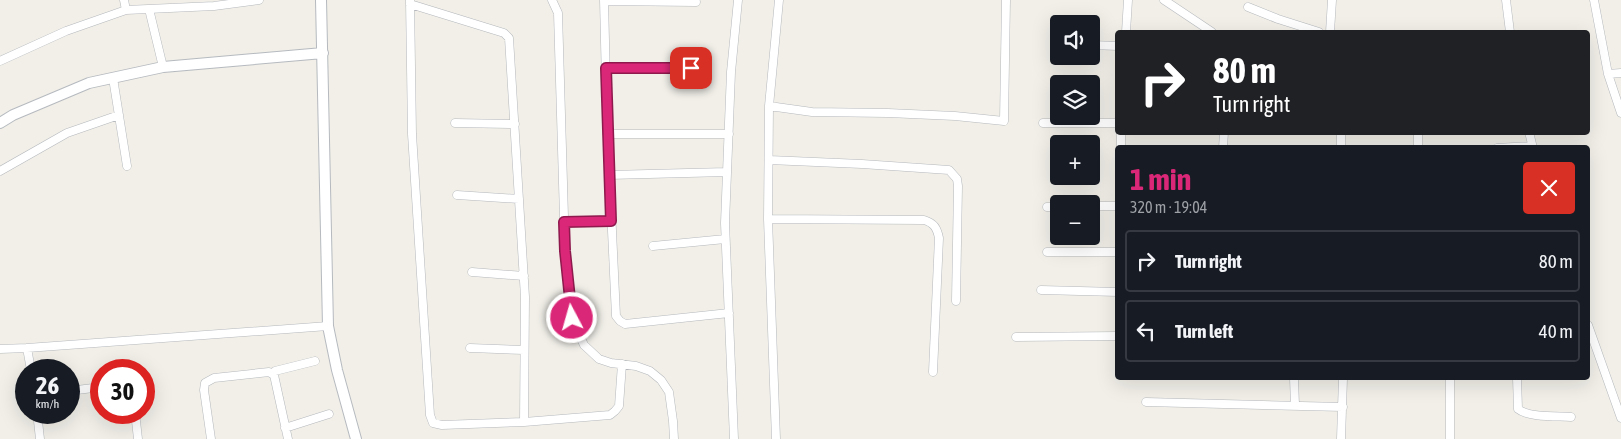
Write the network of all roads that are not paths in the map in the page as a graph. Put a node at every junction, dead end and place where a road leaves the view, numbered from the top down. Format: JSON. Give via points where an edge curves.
{"nodes":[{"id":1,"x":124,"y":0,"type":"edge"},
{"id":2,"x":259,"y":0,"type":"edge"},
{"id":3,"x":321,"y":0,"type":"edge"},
{"id":4,"x":552,"y":0,"type":"edge"},
{"id":5,"x":738,"y":0,"type":"edge"},
{"id":6,"x":779,"y":0,"type":"edge"},
{"id":7,"x":1006,"y":0,"type":"edge"},
{"id":8,"x":1128,"y":0,"type":"edge"},
{"id":9,"x":1164,"y":0,"type":"edge"},
{"id":10,"x":1332,"y":0,"type":"edge"},
{"id":11,"x":1506,"y":0,"type":"edge"},
{"id":12,"x":1594,"y":0,"type":"edge"},
{"id":13,"x":604,"y":1,"type":"edge"},
{"id":14,"x":410,"y":2,"type":"edge"},
{"id":15,"x":696,"y":2,"type":"dead end"},
{"id":16,"x":1248,"y":7,"type":"dead end"},
{"id":17,"x":126,"y":10,"type":"junction"},
{"id":18,"x":149,"y":10,"type":"junction"},
{"id":19,"x":1126,"y":30,"type":"edge"},
{"id":20,"x":1209,"y":30,"type":"edge"},
{"id":21,"x":1313,"y":30,"type":"edge"},
{"id":22,"x":1330,"y":30,"type":"edge"},
{"id":23,"x":1510,"y":30,"type":"edge"},
{"id":24,"x":1100,"y":45,"type":"edge"},
{"id":25,"x":1115,"y":46,"type":"edge"},
{"id":26,"x":323,"y":53,"type":"junction"},
{"id":27,"x":0,"y":61,"type":"edge"},
{"id":28,"x":163,"y":67,"type":"junction"},
{"id":29,"x":606,"y":68,"type":"junction"},
{"id":30,"x":691,"y":68,"type":"dead end"},
{"id":31,"x":1621,"y":73,"type":"edge"},
{"id":32,"x":1608,"y":74,"type":"junction"},
{"id":33,"x":113,"y":78,"type":"junction"},
{"id":34,"x":769,"y":106,"type":"junction"},
{"id":35,"x":1621,"y":113,"type":"edge"},
{"id":36,"x":119,"y":115,"type":"junction"},
{"id":37,"x":1043,"y":122,"type":"dead end"},
{"id":38,"x":0,"y":123,"type":"edge"},
{"id":39,"x":455,"y":123,"type":"dead end"},
{"id":40,"x":1115,"y":123,"type":"edge"},
{"id":41,"x":515,"y":124,"type":"junction"},
{"id":42,"x":608,"y":134,"type":"junction"},
{"id":43,"x":729,"y":134,"type":"junction"},
{"id":44,"x":769,"y":160,"type":"junction"},
{"id":45,"x":128,"y":166,"type":"dead end"},
{"id":46,"x":0,"y":171,"type":"edge"},
{"id":47,"x":727,"y":172,"type":"junction"},
{"id":48,"x":609,"y":175,"type":"junction"},
{"id":49,"x":457,"y":195,"type":"dead end"},
{"id":50,"x":519,"y":199,"type":"junction"},
{"id":51,"x":1100,"y":206,"type":"edge"},
{"id":52,"x":1115,"y":206,"type":"edge"},
{"id":53,"x":768,"y":219,"type":"junction"},
{"id":54,"x":611,"y":221,"type":"junction"},
{"id":55,"x":564,"y":222,"type":"junction"},
{"id":56,"x":725,"y":239,"type":"junction"},
{"id":57,"x":653,"y":246,"type":"dead end"},
{"id":58,"x":1046,"y":252,"type":"dead end"},
{"id":59,"x":1115,"y":252,"type":"edge"},
{"id":60,"x":472,"y":272,"type":"dead end"},
{"id":61,"x":524,"y":276,"type":"junction"},
{"id":62,"x":1042,"y":290,"type":"dead end"},
{"id":63,"x":1115,"y":292,"type":"edge"},
{"id":64,"x":956,"y":302,"type":"dead end"},
{"id":65,"x":729,"y":313,"type":"junction"},
{"id":66,"x":328,"y":326,"type":"junction"},
{"id":67,"x":1590,"y":331,"type":"edge"},
{"id":68,"x":1115,"y":336,"type":"edge"},
{"id":69,"x":1016,"y":337,"type":"dead end"},
{"id":70,"x":28,"y":348,"type":"junction"},
{"id":71,"x":470,"y":348,"type":"dead end"},
{"id":72,"x":0,"y":349,"type":"edge"},
{"id":73,"x":524,"y":350,"type":"junction"},
{"id":74,"x":29,"y":359,"type":"edge"},
{"id":75,"x":315,"y":361,"type":"dead end"},
{"id":76,"x":622,"y":364,"type":"junction"},
{"id":77,"x":934,"y":372,"type":"dead end"},
{"id":78,"x":272,"y":374,"type":"junction"},
{"id":79,"x":1294,"y":380,"type":"edge"},
{"id":80,"x":1343,"y":380,"type":"edge"},
{"id":81,"x":1450,"y":380,"type":"edge"},
{"id":82,"x":1517,"y":380,"type":"edge"},
{"id":83,"x":1146,"y":402,"type":"dead end"},
{"id":84,"x":1295,"y":406,"type":"junction"},
{"id":85,"x":1343,"y":407,"type":"junction"},
{"id":86,"x":329,"y":414,"type":"dead end"},
{"id":87,"x":1571,"y":417,"type":"dead end"},
{"id":88,"x":1621,"y":418,"type":"edge"},
{"id":89,"x":524,"y":422,"type":"junction"},
{"id":90,"x":38,"y":424,"type":"edge"},
{"id":91,"x":136,"y":424,"type":"edge"},
{"id":92,"x":285,"y":428,"type":"junction"},
{"id":93,"x":40,"y":439,"type":"edge"},
{"id":94,"x":138,"y":439,"type":"edge"},
{"id":95,"x":211,"y":439,"type":"edge"},
{"id":96,"x":288,"y":439,"type":"edge"},
{"id":97,"x":356,"y":439,"type":"edge"},
{"id":98,"x":674,"y":439,"type":"edge"},
{"id":99,"x":734,"y":439,"type":"edge"},
{"id":100,"x":776,"y":439,"type":"edge"},
{"id":101,"x":1341,"y":439,"type":"edge"},
{"id":102,"x":1450,"y":439,"type":"edge"}],
"edges":[{"from":1,"to":17,"type":"street"},
{"from":2,"to":18,"type":"street"},
{"from":3,"to":26,"type":"street"},
{"from":4,"to":55,"type":"street","via":[[558,13]]},
{"from":5,"to":43,"type":"street"},
{"from":6,"to":34,"type":"street"},
{"from":7,"to":34,"type":"street","via":[[1004,121],[955,116],[812,112]]},
{"from":8,"to":19,"type":"street"},
{"from":9,"to":20,"type":"street"},
{"from":10,"to":22,"type":"street"},
{"from":11,"to":23,"type":"street"},
{"from":12,"to":32,"type":"street"},
{"from":13,"to":15,"type":"street"},
{"from":13,"to":29,"type":"street"},
{"from":14,"to":41,"type":"street","via":[[504,33],[509,38]]},
{"from":14,"to":89,"type":"street","via":[[412,134],[430,415],[433,422],[442,425]]},
{"from":16,"to":21,"type":"street"},
{"from":17,"to":18,"type":"street"},
{"from":17,"to":27,"type":"street"},
{"from":18,"to":28,"type":"street"},
{"from":24,"to":25,"type":"street"},
{"from":26,"to":28,"type":"street"},
{"from":26,"to":66,"type":"street"},
{"from":28,"to":33,"type":"street"},
{"from":29,"to":30,"type":"street"},
{"from":29,"to":42,"type":"street"},
{"from":31,"to":32,"type":"street"},
{"from":32,"to":35,"type":"street"},
{"from":33,"to":36,"type":"street"},
{"from":33,"to":38,"type":"street","via":[[89,83]]},
{"from":34,"to":44,"type":"street"},
{"from":36,"to":45,"type":"street"},
{"from":36,"to":46,"type":"street","via":[[67,133]]},
{"from":37,"to":40,"type":"street"},
{"from":39,"to":41,"type":"street"},
{"from":41,"to":50,"type":"street"},
{"from":42,"to":43,"type":"street"},
{"from":42,"to":48,"type":"street"},
{"from":43,"to":47,"type":"street"},
{"from":44,"to":53,"type":"street"},
{"from":44,"to":64,"type":"street","via":[[949,170],[957,179],[958,186]]},
{"from":47,"to":48,"type":"street"},
{"from":47,"to":56,"type":"street"},
{"from":48,"to":54,"type":"street"},
{"from":49,"to":50,"type":"street"},
{"from":50,"to":61,"type":"street"},
{"from":51,"to":52,"type":"street"},
{"from":53,"to":77,"type":"street","via":[[931,222],[939,238]]},
{"from":53,"to":100,"type":"street"},
{"from":54,"to":55,"type":"street"},
{"from":54,"to":65,"type":"street","via":[[616,316],[620,321],[626,324]]},
{"from":55,"to":76,"type":"street","via":[[572,318],[584,346],[599,359]]},
{"from":56,"to":57,"type":"street"},
{"from":56,"to":65,"type":"street"},
{"from":58,"to":59,"type":"street"},
{"from":60,"to":61,"type":"street"},
{"from":61,"to":73,"type":"street"},
{"from":62,"to":63,"type":"street"},
{"from":65,"to":99,"type":"street"},
{"from":66,"to":70,"type":"street"},
{"from":66,"to":97,"type":"street"},
{"from":67,"to":88,"type":"street"},
{"from":68,"to":69,"type":"street"},
{"from":70,"to":72,"type":"street"},
{"from":70,"to":74,"type":"street"},
{"from":71,"to":73,"type":"street"},
{"from":73,"to":89,"type":"street"},
{"from":75,"to":78,"type":"street"},
{"from":76,"to":89,"type":"street","via":[[619,406],[610,415]]},
{"from":76,"to":98,"type":"street","via":[[650,371],[661,380],[669,392]]},
{"from":78,"to":92,"type":"street"},
{"from":78,"to":95,"type":"street","via":[[214,378],[205,383]]},
{"from":79,"to":84,"type":"street"},
{"from":80,"to":85,"type":"street"},
{"from":81,"to":102,"type":"street"},
{"from":82,"to":87,"type":"street","via":[[1518,409],[1522,412]]},
{"from":83,"to":84,"type":"street"},
{"from":84,"to":85,"type":"street"},
{"from":85,"to":101,"type":"street"},
{"from":86,"to":92,"type":"street"},
{"from":90,"to":93,"type":"street"},
{"from":91,"to":94,"type":"street"},
{"from":92,"to":96,"type":"street"}]}
